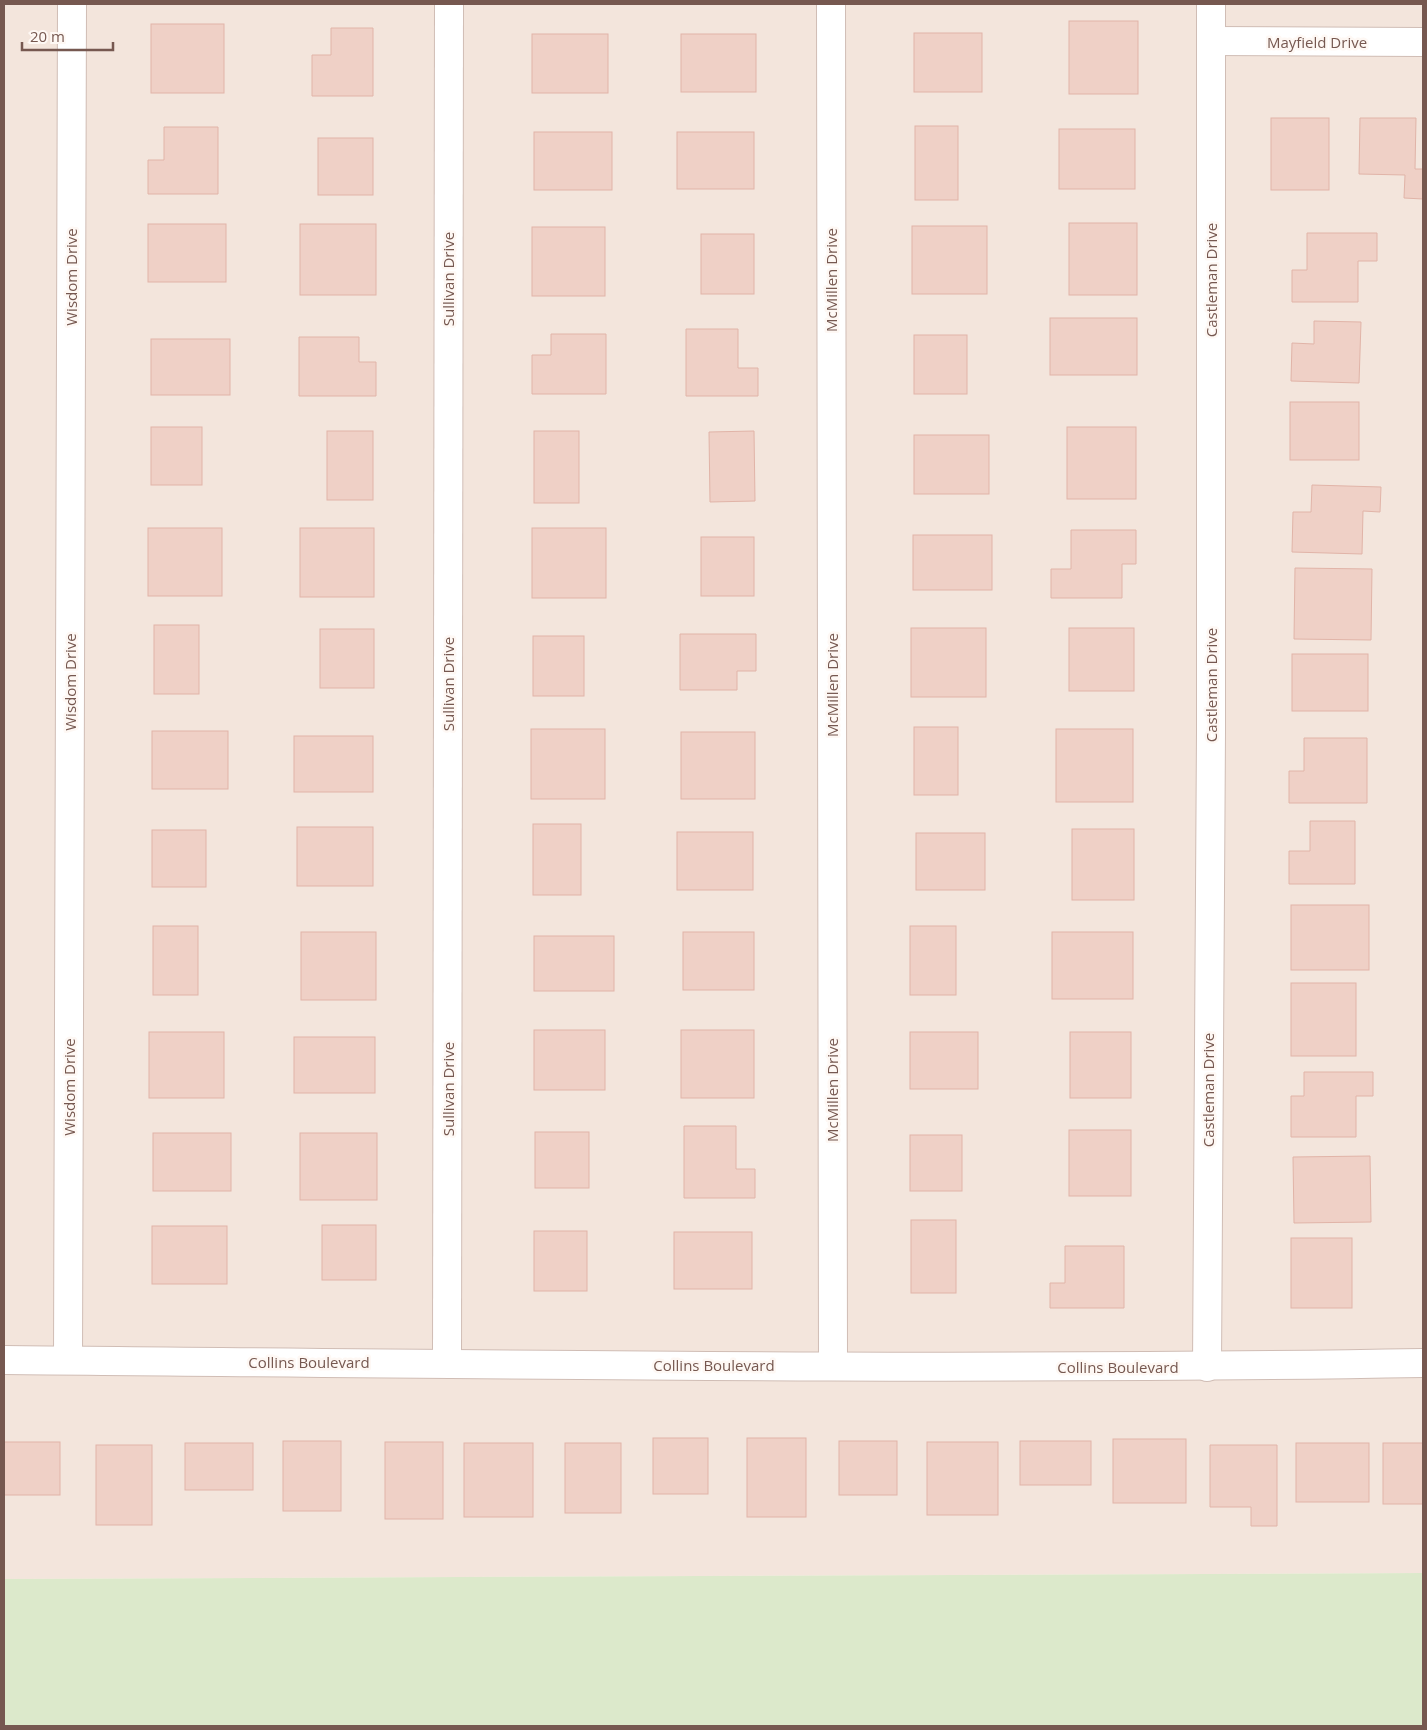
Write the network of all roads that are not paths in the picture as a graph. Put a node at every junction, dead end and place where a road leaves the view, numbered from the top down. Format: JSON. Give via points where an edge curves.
{"nodes":[{"id":1,"x":72,"y":4,"type":"edge"},
{"id":2,"x":448,"y":4,"type":"edge"},
{"id":3,"x":831,"y":4,"type":"edge"},
{"id":4,"x":1211,"y":4,"type":"edge"},
{"id":5,"x":1211,"y":41,"type":"junction"},
{"id":6,"x":1423,"y":42,"type":"edge"},
{"id":7,"x":4,"y":1360,"type":"edge"},
{"id":8,"x":68,"y":1360,"type":"junction"},
{"id":9,"x":447,"y":1363,"type":"junction"},
{"id":10,"x":1423,"y":1364,"type":"edge"},
{"id":11,"x":832,"y":1366,"type":"junction"},
{"id":12,"x":1207,"y":1367,"type":"junction"}],
"edges":[{"from":1,"to":8,"type":"street","name":"Wisdom Drive"},
{"from":2,"to":9,"type":"street","name":"Sullivan Drive"},
{"from":3,"to":11,"type":"street","name":"McMillen Drive"},
{"from":4,"to":5,"type":"street","name":"Castleman Drive"},
{"from":5,"to":6,"type":"street","name":"Mayfield Drive"},
{"from":5,"to":12,"type":"street","name":"Castleman Drive"},
{"from":7,"to":8,"type":"street","name":"Collins Boulevard"},
{"from":8,"to":9,"type":"street","name":"Collins Boulevard"},
{"from":9,"to":11,"type":"street","name":"Collins Boulevard"},
{"from":10,"to":12,"type":"street","name":"Collins Boulevard"},
{"from":11,"to":12,"type":"street","name":"Collins Boulevard"}]}
